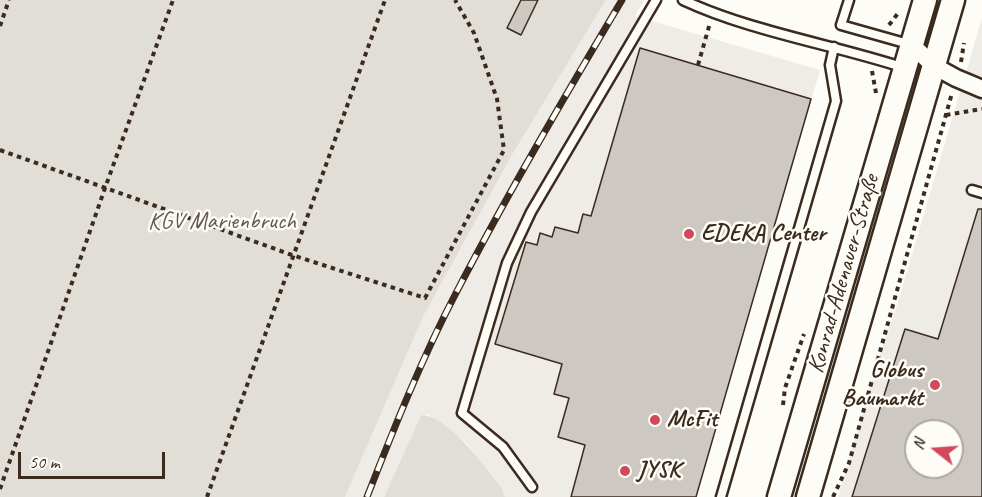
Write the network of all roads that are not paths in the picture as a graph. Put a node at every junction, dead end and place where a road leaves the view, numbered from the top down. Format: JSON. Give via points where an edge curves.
{"nodes":[{"id":1,"x":656,"y":0,"type":"edge"},
{"id":2,"x":683,"y":0,"type":"edge"},
{"id":3,"x":849,"y":0,"type":"edge"},
{"id":4,"x":926,"y":0,"type":"edge"},
{"id":5,"x":953,"y":0,"type":"edge"},
{"id":6,"x":912,"y":45,"type":"junction"},
{"id":7,"x":834,"y":47,"type":"junction"},
{"id":8,"x":934,"y":66,"type":"junction"},
{"id":9,"x":905,"y":68,"type":"junction"},
{"id":10,"x":982,"y":89,"type":"edge"},
{"id":11,"x":972,"y":190,"type":"dead end"},
{"id":12,"x":982,"y":193,"type":"edge"},
{"id":13,"x":532,"y":487,"type":"dead end"},
{"id":14,"x":721,"y":497,"type":"edge"},
{"id":15,"x":779,"y":497,"type":"edge"},
{"id":16,"x":808,"y":497,"type":"edge"}],
"edges":[{"from":1,"to":13,"type":"lane","via":[[514,245],[462,413],[503,447]]},
{"from":2,"to":7,"type":"lane","via":[[712,13]]},
{"from":3,"to":6,"type":"lane","via":[[841,25]]},
{"from":4,"to":6,"type":"street","name":"Konrad-Adenauer-Straße"},
{"from":5,"to":8,"type":"street","name":"Konrad-Adenauer-Straße"},
{"from":6,"to":8,"type":"street"},
{"from":6,"to":9,"type":"street","name":"Konrad-Adenauer-Straße"},
{"from":7,"to":9,"type":"lane"},
{"from":7,"to":14,"type":"lane","via":[[830,65],[837,101]]},
{"from":8,"to":9,"type":"street"},
{"from":8,"to":10,"type":"street"},
{"from":8,"to":16,"type":"street","name":"Konrad-Adenauer-Straße"},
{"from":9,"to":15,"type":"street","name":"Konrad-Adenauer-Straße"},
{"from":11,"to":12,"type":"lane"}]}
